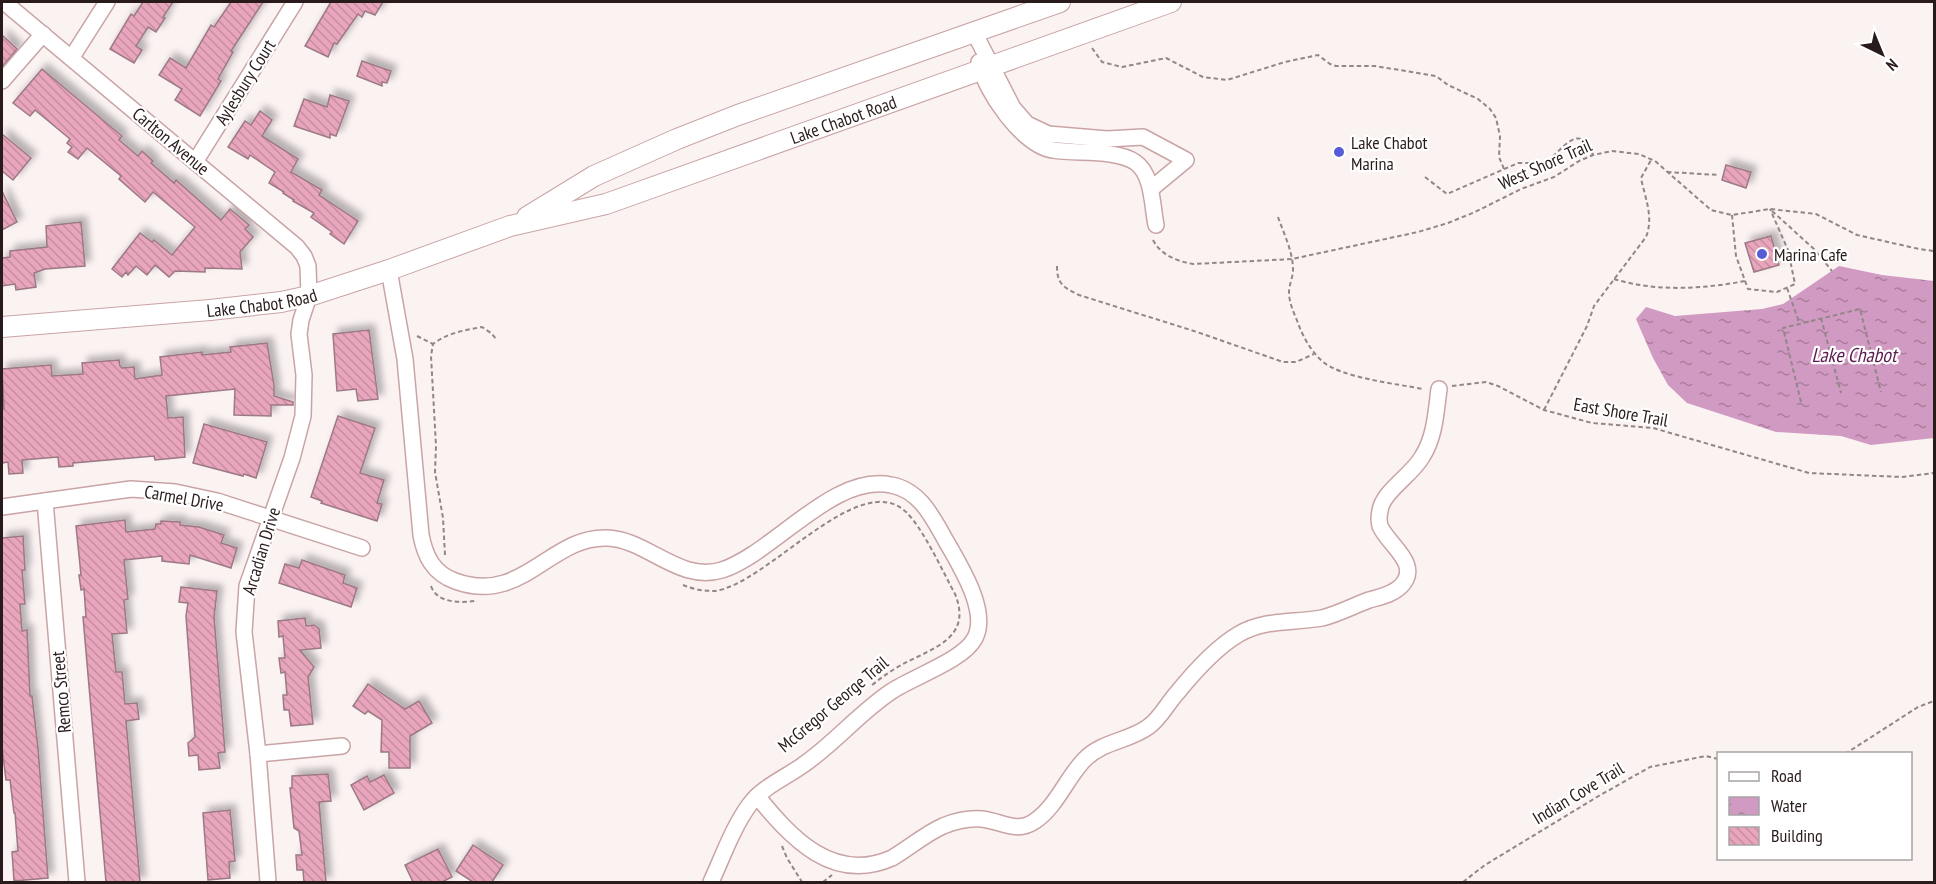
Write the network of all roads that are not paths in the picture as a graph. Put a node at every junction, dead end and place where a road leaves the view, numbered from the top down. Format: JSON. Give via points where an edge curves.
{"nodes":[{"id":1,"x":107,"y":2,"type":"edge"},
{"id":2,"x":296,"y":2,"type":"edge"},
{"id":3,"x":1060,"y":2,"type":"edge"},
{"id":4,"x":1171,"y":2,"type":"edge"},
{"id":5,"x":11,"y":4,"type":"edge"},
{"id":6,"x":974,"y":32,"type":"junction"},
{"id":7,"x":43,"y":34,"type":"junction"},
{"id":8,"x":72,"y":57,"type":"junction"},
{"id":9,"x":985,"y":68,"type":"junction"},
{"id":10,"x":2,"y":81,"type":"edge"},
{"id":11,"x":1122,"y":138,"type":"junction"},
{"id":12,"x":1119,"y":156,"type":"junction"},
{"id":13,"x":195,"y":162,"type":"junction"},
{"id":14,"x":1151,"y":189,"type":"junction"},
{"id":15,"x":510,"y":226,"type":"junction"},
{"id":16,"x":1153,"y":230,"type":"road end"},
{"id":17,"x":389,"y":270,"type":"junction"},
{"id":18,"x":309,"y":296,"type":"junction"},
{"id":19,"x":2,"y":327,"type":"edge"},
{"id":20,"x":1439,"y":389,"type":"road end"},
{"id":21,"x":45,"y":501,"type":"junction"},
{"id":22,"x":2,"y":507,"type":"edge"},
{"id":23,"x":270,"y":518,"type":"junction"},
{"id":24,"x":362,"y":548,"type":"dead end"},
{"id":25,"x":342,"y":746,"type":"dead end"},
{"id":26,"x":258,"y":754,"type":"junction"},
{"id":27,"x":757,"y":796,"type":"junction"},
{"id":28,"x":77,"y":882,"type":"edge"},
{"id":29,"x":268,"y":882,"type":"edge"},
{"id":30,"x":711,"y":882,"type":"edge"}],
"edges":[{"from":1,"to":8,"type":"street"},
{"from":2,"to":13,"type":"street","name":"Aylesbury Court"},
{"from":3,"to":6,"type":"main road","name":"Lake Chabot Road"},
{"from":4,"to":9,"type":"main road","name":"Lake Chabot Road"},
{"from":5,"to":7,"type":"street","name":"Carlton Avenue"},
{"from":6,"to":9,"type":"street"},
{"from":6,"to":15,"type":"main road","name":"Lake Chabot Road","via":[[676,139],[594,176]]},
{"from":7,"to":8,"type":"street","name":"Carlton Avenue"},
{"from":7,"to":10,"type":"street"},
{"from":8,"to":13,"type":"street","name":"Carlton Avenue"},
{"from":9,"to":11,"type":"street","via":[[1027,124],[1048,134]]},
{"from":9,"to":12,"type":"street","via":[[1002,111],[1023,134],[1050,150]]},
{"from":9,"to":15,"type":"main road","name":"Lake Chabot Road","via":[[606,204]]},
{"from":11,"to":12,"type":"street"},
{"from":11,"to":14,"type":"street","via":[[1143,137],[1186,160]]},
{"from":12,"to":14,"type":"street","via":[[1136,162],[1148,177]]},
{"from":13,"to":18,"type":"street","name":"Carlton Avenue","via":[[301,251],[308,266]]},
{"from":14,"to":16,"type":"street"},
{"from":15,"to":17,"type":"main road","name":"Lake Chabot Road"},
{"from":17,"to":18,"type":"main road","name":"Lake Chabot Road"},
{"from":17,"to":27,"type":"street","via":[[405,359],[423,550],[429,562],[447,578],[470,585],[501,585],[528,574],[570,546],[599,537],[629,542],[687,570],[720,570],[748,557],[827,502],[857,488],[890,484],[924,504],[975,597],[979,626],[975,639],[967,650],[894,690],[828,746]]},
{"from":18,"to":19,"type":"main road","name":"Lake Chabot Road","via":[[210,310]]},
{"from":18,"to":23,"type":"street","name":"Arcadian Drive","via":[[299,334],[303,416]]},
{"from":20,"to":27,"type":"street","via":[[1427,449],[1414,469],[1383,500],[1379,512],[1380,525],[1406,562],[1407,575],[1402,585],[1330,616],[1266,624],[1232,638],[1204,663],[1148,727],[1101,747],[1085,759],[1036,821],[1018,828],[981,819],[959,820],[878,865],[848,870],[828,864],[809,851]]},
{"from":21,"to":22,"type":"street","name":"Carmel Drive"},
{"from":21,"to":23,"type":"street","name":"Carmel Drive","via":[[149,489],[194,495]]},
{"from":21,"to":28,"type":"street","name":"Remco Street"},
{"from":23,"to":24,"type":"street","name":"Carmel Drive"},
{"from":23,"to":26,"type":"street","name":"Arcadian Drive","via":[[247,586],[244,618]]},
{"from":25,"to":26,"type":"street"},
{"from":26,"to":29,"type":"street","name":"Arcadian Drive"},
{"from":27,"to":30,"type":"street","via":[[736,827]]}]}
